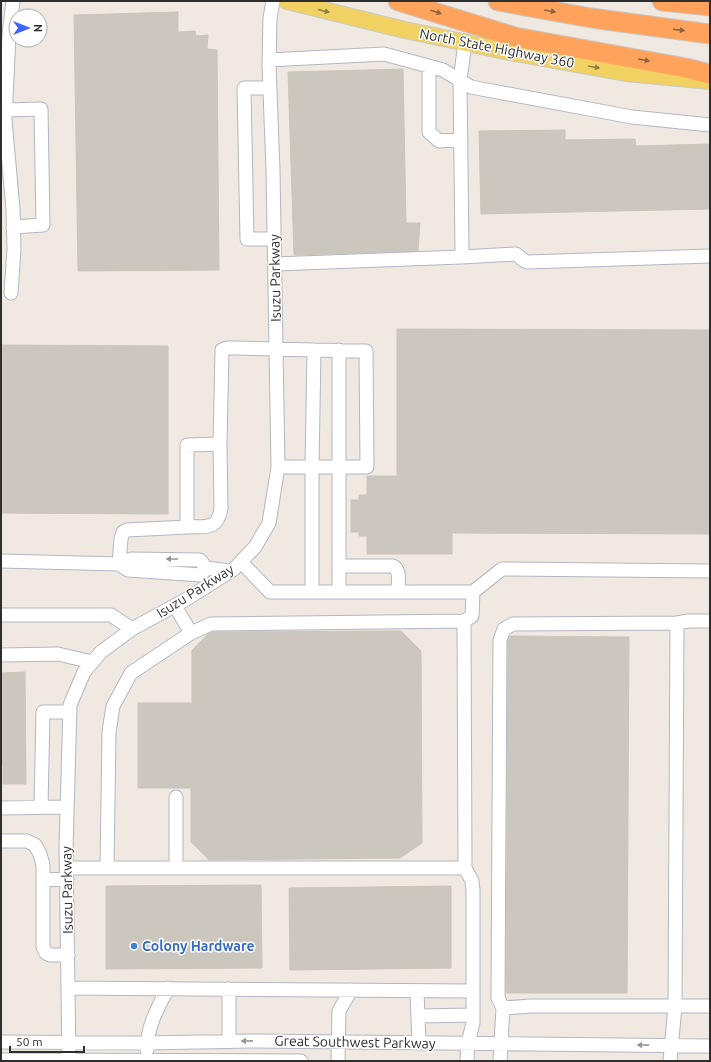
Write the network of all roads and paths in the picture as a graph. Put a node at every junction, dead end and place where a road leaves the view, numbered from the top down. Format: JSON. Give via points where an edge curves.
{"nodes":[{"id":1,"x":273,"y":1,"type":"edge"},
{"id":2,"x":287,"y":1,"type":"edge"},
{"id":3,"x":398,"y":1,"type":"edge"},
{"id":4,"x":498,"y":1,"type":"edge"},
{"id":5,"x":662,"y":1,"type":"edge"},
{"id":6,"x":710,"y":6,"type":"edge"},
{"id":7,"x":710,"y":34,"type":"edge"},
{"id":8,"x":465,"y":43,"type":"junction"},
{"id":9,"x":8,"y":48,"type":"edge"},
{"id":10,"x":269,"y":60,"type":"junction"},
{"id":11,"x":429,"y":66,"type":"junction"},
{"id":12,"x":710,"y":74,"type":"edge"},
{"id":13,"x":460,"y":80,"type":"junction"},
{"id":14,"x":710,"y":81,"type":"edge"},
{"id":15,"x":270,"y":88,"type":"junction"},
{"id":16,"x":4,"y":117,"type":"edge"},
{"id":17,"x":710,"y":125,"type":"edge"},
{"id":18,"x":461,"y":139,"type":"junction"},
{"id":19,"x":4,"y":145,"type":"edge"},
{"id":20,"x":13,"y":227,"type":"junction"},
{"id":21,"x":274,"y":239,"type":"junction"},
{"id":22,"x":710,"y":256,"type":"edge"},
{"id":23,"x":461,"y":257,"type":"junction"},
{"id":24,"x":275,"y":264,"type":"junction"},
{"id":25,"x":11,"y":293,"type":"dead end"},
{"id":26,"x":276,"y":350,"type":"junction"},
{"id":27,"x":314,"y":350,"type":"junction"},
{"id":28,"x":339,"y":350,"type":"junction"},
{"id":29,"x":220,"y":444,"type":"junction"},
{"id":30,"x":278,"y":467,"type":"junction"},
{"id":31,"x":312,"y":467,"type":"junction"},
{"id":32,"x":339,"y":467,"type":"junction"},
{"id":33,"x":187,"y":527,"type":"junction"},
{"id":34,"x":1,"y":561,"type":"edge"},
{"id":35,"x":241,"y":562,"type":"junction"},
{"id":36,"x":119,"y":564,"type":"junction"},
{"id":37,"x":339,"y":566,"type":"junction"},
{"id":38,"x":230,"y":571,"type":"junction"},
{"id":39,"x":710,"y":571,"type":"edge"},
{"id":40,"x":312,"y":592,"type":"junction"},
{"id":41,"x":339,"y":592,"type":"junction"},
{"id":42,"x":398,"y":592,"type":"junction"},
{"id":43,"x":473,"y":592,"type":"junction"},
{"id":44,"x":175,"y":606,"type":"junction"},
{"id":45,"x":1,"y":615,"type":"edge"},
{"id":46,"x":464,"y":621,"type":"junction"},
{"id":47,"x":710,"y":621,"type":"edge"},
{"id":48,"x":677,"y":623,"type":"junction"},
{"id":49,"x":132,"y":629,"type":"junction"},
{"id":50,"x":191,"y":633,"type":"junction"},
{"id":51,"x":1,"y":655,"type":"edge"},
{"id":52,"x":92,"y":662,"type":"junction"},
{"id":53,"x":70,"y":712,"type":"junction"},
{"id":54,"x":176,"y":797,"type":"dead end"},
{"id":55,"x":41,"y":807,"type":"junction"},
{"id":56,"x":67,"y":807,"type":"junction"},
{"id":57,"x":1,"y":808,"type":"edge"},
{"id":58,"x":1,"y":841,"type":"edge"},
{"id":59,"x":107,"y":868,"type":"junction"},
{"id":60,"x":176,"y":868,"type":"junction"},
{"id":61,"x":465,"y":868,"type":"junction"},
{"id":62,"x":67,"y":874,"type":"junction"},
{"id":63,"x":43,"y":880,"type":"junction"},
{"id":64,"x":68,"y":955,"type":"junction"},
{"id":65,"x":68,"y":988,"type":"junction"},
{"id":66,"x":168,"y":988,"type":"junction"},
{"id":67,"x":228,"y":989,"type":"junction"},
{"id":68,"x":352,"y":990,"type":"junction"},
{"id":69,"x":417,"y":991,"type":"junction"},
{"id":70,"x":473,"y":991,"type":"junction"},
{"id":71,"x":675,"y":1006,"type":"junction"},
{"id":72,"x":710,"y":1006,"type":"edge"},
{"id":73,"x":504,"y":1008,"type":"junction"},
{"id":74,"x":473,"y":1015,"type":"junction"},
{"id":75,"x":418,"y":1016,"type":"junction"},
{"id":76,"x":228,"y":1041,"type":"junction"},
{"id":77,"x":1,"y":1042,"type":"edge"},
{"id":78,"x":339,"y":1042,"type":"junction"},
{"id":79,"x":69,"y":1043,"type":"junction"},
{"id":80,"x":147,"y":1043,"type":"junction"},
{"id":81,"x":419,"y":1043,"type":"junction"},
{"id":82,"x":468,"y":1043,"type":"junction"},
{"id":83,"x":500,"y":1044,"type":"junction"},
{"id":84,"x":670,"y":1045,"type":"junction"},
{"id":85,"x":710,"y":1046,"type":"edge"},
{"id":86,"x":1,"y":1060,"type":"edge"},
{"id":87,"x":70,"y":1060,"type":"edge"},
{"id":88,"x":147,"y":1061,"type":"edge"},
{"id":89,"x":257,"y":1061,"type":"edge"},
{"id":90,"x":287,"y":1061,"type":"edge"},
{"id":91,"x":301,"y":1061,"type":"edge"},
{"id":92,"x":338,"y":1061,"type":"edge"},
{"id":93,"x":467,"y":1061,"type":"edge"},
{"id":94,"x":500,"y":1061,"type":"edge"},
{"id":95,"x":670,"y":1061,"type":"edge"}],
"edges":[{"from":1,"to":10,"type":"street","name":"Isuzu Parkway"},
{"from":2,"to":8,"type":"main road","name":"North State Highway 360","one_way":true},
{"from":3,"to":12,"type":"highway","one_way":true,"via":[[515,37]]},
{"from":4,"to":7,"type":"highway","one_way":true,"via":[[591,18]]},
{"from":5,"to":6,"type":"highway"},
{"from":8,"to":13,"type":"street"},
{"from":8,"to":14,"type":"main road","name":"North State Highway 360","one_way":true,"via":[[626,73]]},
{"from":9,"to":16,"type":"street"},
{"from":10,"to":11,"type":"street","via":[[384,54]]},
{"from":10,"to":15,"type":"street","name":"Isuzu Parkway"},
{"from":11,"to":13,"type":"street","via":[[443,70]]},
{"from":11,"to":18,"type":"street","via":[[429,132],[439,141]]},
{"from":13,"to":17,"type":"street","via":[[471,87],[632,117]]},
{"from":13,"to":18,"type":"street"},
{"from":15,"to":21,"type":"street","name":"Isuzu Parkway"},
{"from":15,"to":21,"type":"street","via":[[244,88],[245,176],[247,239]]},
{"from":16,"to":19,"type":"street"},
{"from":16,"to":20,"type":"street","via":[[41,109],[43,225]]},
{"from":18,"to":23,"type":"street"},
{"from":19,"to":20,"type":"street"},
{"from":20,"to":25,"type":"street"},
{"from":21,"to":24,"type":"street","name":"Isuzu Parkway"},
{"from":22,"to":23,"type":"street","via":[[526,262],[516,254]]},
{"from":23,"to":24,"type":"street"},
{"from":24,"to":26,"type":"street","name":"Isuzu Parkway"},
{"from":26,"to":27,"type":"street"},
{"from":26,"to":29,"type":"street","via":[[222,350]]},
{"from":26,"to":30,"type":"street","name":"Isuzu Parkway"},
{"from":27,"to":28,"type":"street"},
{"from":27,"to":31,"type":"street"},
{"from":28,"to":32,"type":"street"},
{"from":28,"to":32,"type":"street","via":[[366,351],[368,467]]},
{"from":29,"to":33,"type":"street","via":[[219,519],[209,526]]},
{"from":29,"to":33,"type":"street","via":[[187,444]]},
{"from":30,"to":31,"type":"street"},
{"from":30,"to":35,"type":"street","name":"Isuzu Parkway","via":[[268,523],[256,547]]},
{"from":31,"to":32,"type":"street"},
{"from":31,"to":40,"type":"street"},
{"from":32,"to":37,"type":"street"},
{"from":33,"to":36,"type":"street","via":[[123,532]]},
{"from":34,"to":36,"type":"street"},
{"from":35,"to":38,"type":"street","name":"Isuzu Parkway"},
{"from":35,"to":40,"type":"street","via":[[270,592]]},
{"from":36,"to":38,"type":"street","via":[[131,559],[200,560],[206,568]]},
{"from":37,"to":41,"type":"street"},
{"from":37,"to":42,"type":"street","via":[[393,566],[398,572]]},
{"from":38,"to":44,"type":"street","name":"Isuzu Parkway"},
{"from":39,"to":43,"type":"street","via":[[502,569]]},
{"from":40,"to":41,"type":"street"},
{"from":41,"to":42,"type":"street"},
{"from":42,"to":43,"type":"street"},
{"from":43,"to":46,"type":"street","via":[[472,616]]},
{"from":44,"to":49,"type":"street","name":"Isuzu Parkway"},
{"from":44,"to":50,"type":"street"},
{"from":45,"to":49,"type":"street","via":[[111,615]]},
{"from":46,"to":50,"type":"street","via":[[211,624]]},
{"from":46,"to":61,"type":"street"},
{"from":47,"to":48,"type":"street"},
{"from":48,"to":71,"type":"street"},
{"from":48,"to":73,"type":"street","via":[[513,624],[504,629],[500,640],[498,998]]},
{"from":49,"to":52,"type":"street","name":"Isuzu Parkway"},
{"from":50,"to":59,"type":"street","via":[[131,673],[113,706],[109,732]]},
{"from":51,"to":52,"type":"street","via":[[58,654]]},
{"from":52,"to":53,"type":"street","name":"Isuzu Parkway","via":[[84,672],[70,705]]},
{"from":53,"to":55,"type":"street","via":[[43,712]]},
{"from":53,"to":56,"type":"street","name":"Isuzu Parkway"},
{"from":54,"to":60,"type":"street"},
{"from":55,"to":56,"type":"street"},
{"from":55,"to":57,"type":"street"},
{"from":56,"to":62,"type":"street","name":"Isuzu Parkway"},
{"from":58,"to":63,"type":"street","via":[[35,844],[43,865]]},
{"from":59,"to":60,"type":"street"},
{"from":59,"to":62,"type":"street"},
{"from":60,"to":61,"type":"street"},
{"from":61,"to":70,"type":"street","via":[[472,881],[473,890]]},
{"from":62,"to":63,"type":"street"},
{"from":62,"to":64,"type":"street","name":"Isuzu Parkway"},
{"from":63,"to":64,"type":"street","via":[[43,947],[50,955]]},
{"from":64,"to":65,"type":"street","name":"Isuzu Parkway"},
{"from":65,"to":66,"type":"street"},
{"from":65,"to":79,"type":"street","name":"Isuzu Parkway"},
{"from":66,"to":67,"type":"street"},
{"from":66,"to":80,"type":"street","via":[[152,1019]]},
{"from":67,"to":68,"type":"street"},
{"from":67,"to":76,"type":"street"},
{"from":68,"to":69,"type":"street"},
{"from":68,"to":78,"type":"street","via":[[339,1011]]},
{"from":69,"to":70,"type":"street"},
{"from":69,"to":75,"type":"street"},
{"from":70,"to":74,"type":"street"},
{"from":71,"to":72,"type":"street"},
{"from":71,"to":73,"type":"street"},
{"from":71,"to":84,"type":"street"},
{"from":73,"to":83,"type":"street"},
{"from":74,"to":75,"type":"street"},
{"from":74,"to":82,"type":"street"},
{"from":75,"to":81,"type":"street"},
{"from":78,"to":76,"type":"street","name":"Great Southwest Parkway","one_way":true},
{"from":76,"to":80,"type":"street","name":"Great Southwest Parkway"},
{"from":77,"to":79,"type":"street","name":"Great Southwest Parkway"},
{"from":78,"to":81,"type":"street","name":"Great Southwest Parkway"},
{"from":78,"to":92,"type":"street"},
{"from":79,"to":80,"type":"street","name":"Great Southwest Parkway"},
{"from":79,"to":87,"type":"street","name":"Isuzu Parkway"},
{"from":80,"to":88,"type":"street"},
{"from":81,"to":82,"type":"street","name":"Great Southwest Parkway"},
{"from":82,"to":83,"type":"street","name":"Great Southwest Parkway"},
{"from":82,"to":93,"type":"street"},
{"from":84,"to":83,"type":"street","name":"Great Southwest Parkway","one_way":true},
{"from":83,"to":94,"type":"street"},
{"from":84,"to":85,"type":"street","name":"Great Southwest Parkway"},
{"from":84,"to":95,"type":"street"},
{"from":86,"to":87,"type":"street","name":"Great Southwest Parkway"},
{"from":87,"to":88,"type":"street","name":"Great Southwest Parkway"},
{"from":88,"to":89,"type":"street","name":"Great Southwest Parkway"},
{"from":89,"to":90,"type":"street","name":"Great Southwest Parkway"},
{"from":90,"to":91,"type":"street","name":"Great Southwest Parkway"}]}
